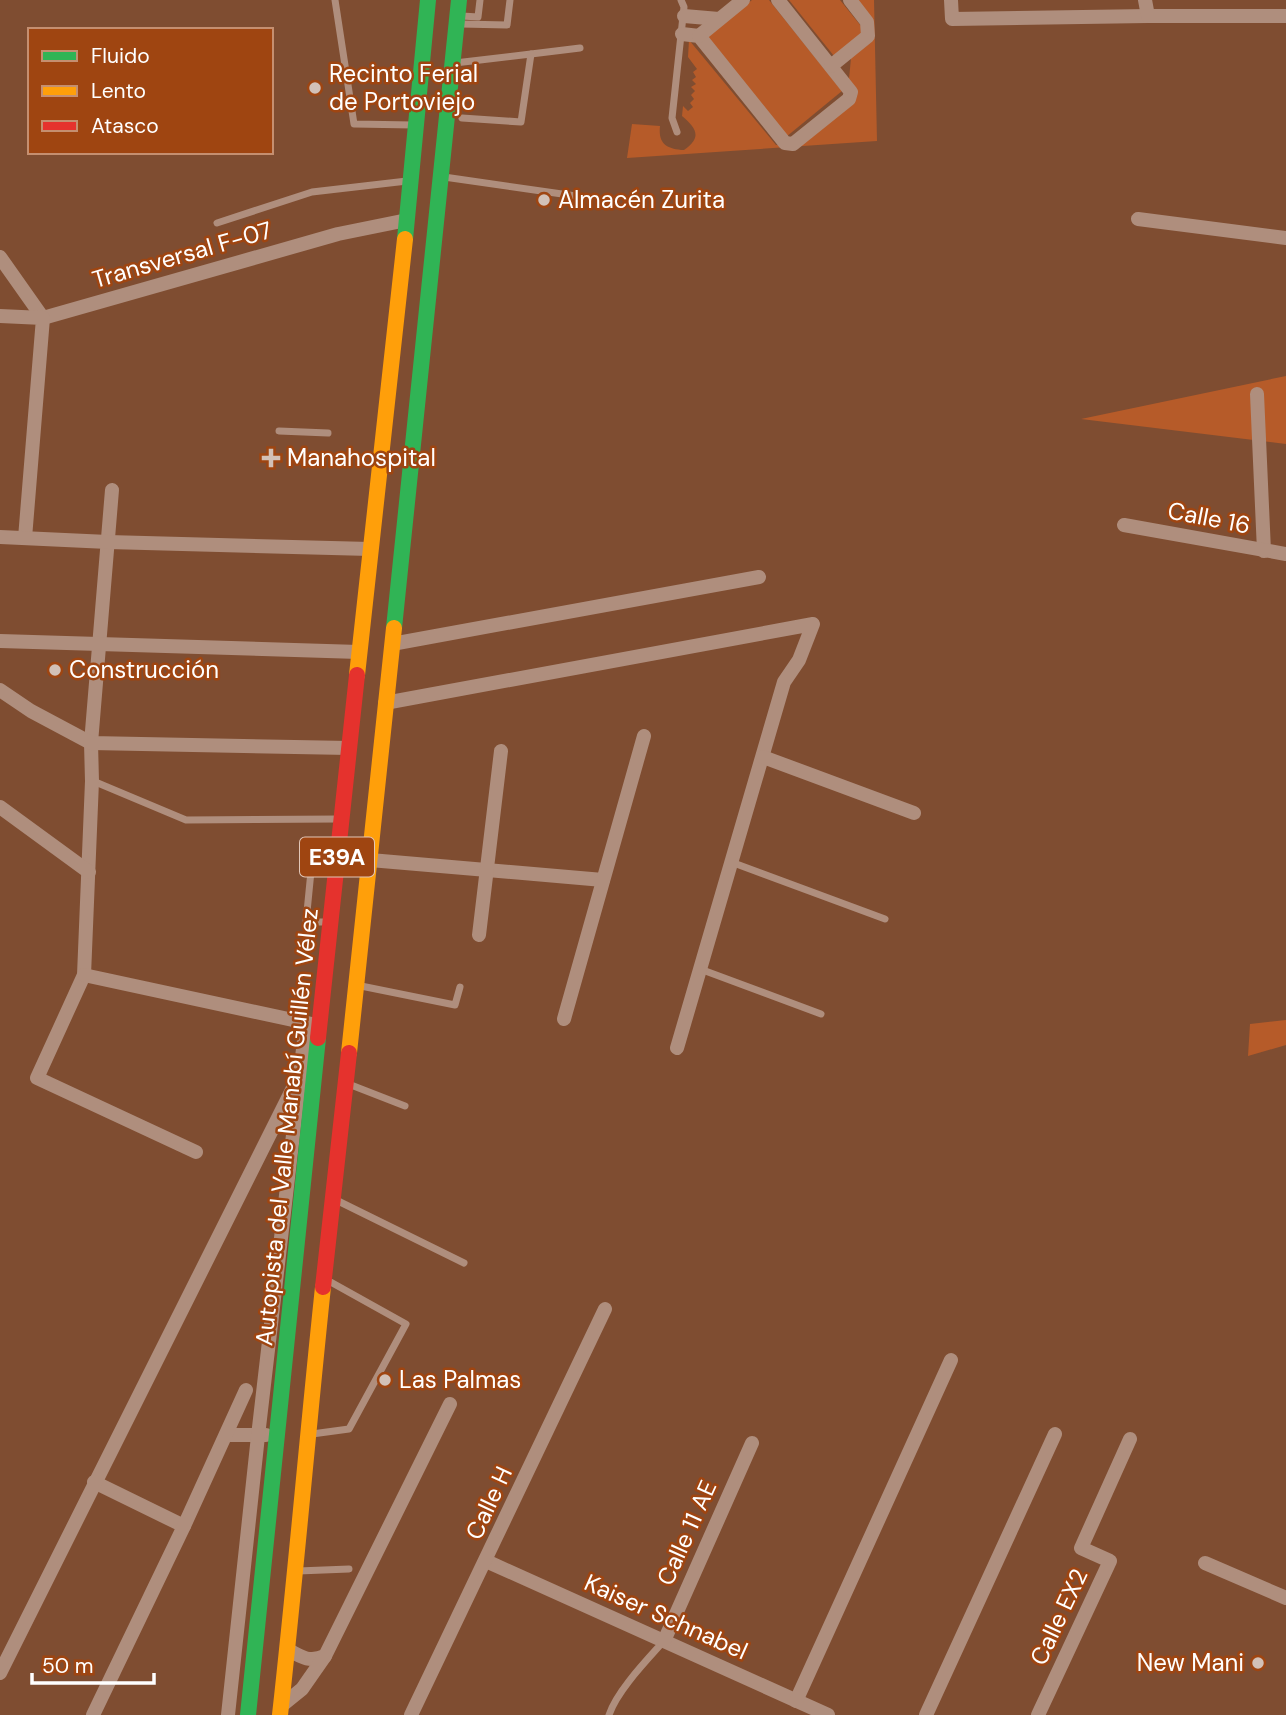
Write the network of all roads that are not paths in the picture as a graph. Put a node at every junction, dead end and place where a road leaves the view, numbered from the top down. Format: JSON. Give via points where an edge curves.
{"nodes":[{"id":1,"x":335,"y":0,"type":"edge"},
{"id":2,"x":428,"y":0,"type":"edge"},
{"id":3,"x":480,"y":0,"type":"edge"},
{"id":4,"x":510,"y":0,"type":"edge"},
{"id":5,"x":681,"y":0,"type":"edge"},
{"id":6,"x":743,"y":0,"type":"edge"},
{"id":7,"x":778,"y":0,"type":"edge"},
{"id":8,"x":850,"y":0,"type":"edge"},
{"id":9,"x":951,"y":0,"type":"edge"},
{"id":10,"x":1145,"y":0,"type":"edge"},
{"id":11,"x":458,"y":13,"type":"edge"},
{"id":12,"x":684,"y":16,"type":"junction"},
{"id":13,"x":1149,"y":16,"type":"junction"},
{"id":14,"x":1286,"y":16,"type":"edge"},
{"id":15,"x":719,"y":19,"type":"junction"},
{"id":16,"x":682,"y":34,"type":"junction"},
{"id":17,"x":699,"y":36,"type":"junction"},
{"id":18,"x":580,"y":48,"type":"dead end"},
{"id":19,"x":531,"y":54,"type":"junction"},
{"id":20,"x":452,"y":63,"type":"junction"},
{"id":21,"x":831,"y":66,"type":"junction"},
{"id":22,"x":462,"y":118,"type":"dead end"},
{"id":23,"x":416,"y":125,"type":"junction"},
{"id":24,"x":677,"y":132,"type":"dead end"},
{"id":25,"x":440,"y":177,"type":"junction"},
{"id":26,"x":410,"y":181,"type":"junction"},
{"id":27,"x":576,"y":196,"type":"dead end"},
{"id":28,"x":1138,"y":219,"type":"dead end"},
{"id":29,"x":407,"y":220,"type":"junction"},
{"id":30,"x":218,"y":223,"type":"dead end"},
{"id":31,"x":1286,"y":239,"type":"edge"},
{"id":32,"x":0,"y":257,"type":"edge"},
{"id":33,"x":0,"y":316,"type":"edge"},
{"id":34,"x":43,"y":318,"type":"junction"},
{"id":35,"x":1257,"y":394,"type":"dead end"},
{"id":36,"x":279,"y":431,"type":"dead end"},
{"id":37,"x":328,"y":433,"type":"dead end"},
{"id":38,"x":112,"y":490,"type":"dead end"},
{"id":39,"x":1124,"y":525,"type":"dead end"},
{"id":40,"x":0,"y":537,"type":"edge"},
{"id":41,"x":24,"y":538,"type":"junction"},
{"id":42,"x":108,"y":542,"type":"junction"},
{"id":43,"x":370,"y":549,"type":"junction"},
{"id":44,"x":1264,"y":551,"type":"junction"},
{"id":45,"x":1286,"y":554,"type":"edge"},
{"id":46,"x":759,"y":577,"type":"dead end"},
{"id":47,"x":366,"y":586,"type":"junction"},
{"id":48,"x":397,"y":588,"type":"junction"},
{"id":49,"x":0,"y":642,"type":"edge"},
{"id":50,"x":99,"y":645,"type":"junction"},
{"id":51,"x":391,"y":645,"type":"junction"},
{"id":52,"x":359,"y":652,"type":"junction"},
{"id":53,"x":0,"y":690,"type":"edge"},
{"id":54,"x":385,"y":703,"type":"junction"},
{"id":55,"x":644,"y":736,"type":"dead end"},
{"id":56,"x":91,"y":743,"type":"junction"},
{"id":57,"x":349,"y":748,"type":"junction"},
{"id":58,"x":500,"y":751,"type":"dead end"},
{"id":59,"x":763,"y":757,"type":"junction"},
{"id":60,"x":92,"y":781,"type":"junction"},
{"id":61,"x":2,"y":811,"type":"edge"},
{"id":62,"x":914,"y":813,"type":"dead end"},
{"id":63,"x":341,"y":820,"type":"junction"},
{"id":64,"x":338,"y":853,"type":"junction"},
{"id":65,"x":370,"y":860,"type":"junction"},
{"id":66,"x":731,"y":862,"type":"junction"},
{"id":67,"x":487,"y":870,"type":"junction"},
{"id":68,"x":89,"y":872,"type":"junction"},
{"id":69,"x":603,"y":880,"type":"junction"},
{"id":70,"x":885,"y":919,"type":"dead end"},
{"id":71,"x":331,"y":922,"type":"junction"},
{"id":72,"x":479,"y":935,"type":"dead end"},
{"id":73,"x":700,"y":969,"type":"junction"},
{"id":74,"x":84,"y":975,"type":"junction"},
{"id":75,"x":356,"y":985,"type":"junction"},
{"id":76,"x":460,"y":987,"type":"dead end"},
{"id":77,"x":821,"y":1014,"type":"dead end"},
{"id":78,"x":565,"y":1019,"type":"dead end"},
{"id":79,"x":315,"y":1031,"type":"junction"},
{"id":80,"x":677,"y":1048,"type":"dead end"},
{"id":81,"x":299,"y":1074,"type":"junction"},
{"id":82,"x":346,"y":1083,"type":"junction"},
{"id":83,"x":405,"y":1106,"type":"dead end"},
{"id":84,"x":196,"y":1152,"type":"dead end"},
{"id":85,"x":333,"y":1199,"type":"junction"},
{"id":86,"x":464,"y":1263,"type":"dead end"},
{"id":87,"x":324,"y":1278,"type":"junction"},
{"id":88,"x":606,"y":1309,"type":"dead end"},
{"id":89,"x":951,"y":1360,"type":"dead end"},
{"id":90,"x":246,"y":1390,"type":"dead end"},
{"id":91,"x":450,"y":1404,"type":"dead end"},
{"id":92,"x":307,"y":1434,"type":"junction"},
{"id":93,"x":1055,"y":1434,"type":"dead end"},
{"id":94,"x":226,"y":1435,"type":"junction"},
{"id":95,"x":278,"y":1435,"type":"junction"},
{"id":96,"x":258,"y":1436,"type":"junction"},
{"id":97,"x":1130,"y":1439,"type":"dead end"},
{"id":98,"x":752,"y":1443,"type":"dead end"},
{"id":99,"x":94,"y":1482,"type":"junction"},
{"id":100,"x":184,"y":1526,"type":"junction"},
{"id":101,"x":486,"y":1561,"type":"junction"},
{"id":102,"x":1205,"y":1563,"type":"dead end"},
{"id":103,"x":349,"y":1569,"type":"dead end"},
{"id":104,"x":296,"y":1571,"type":"junction"},
{"id":105,"x":1286,"y":1598,"type":"edge"},
{"id":106,"x":664,"y":1641,"type":"junction"},
{"id":107,"x":287,"y":1649,"type":"junction"},
{"id":108,"x":325,"y":1656,"type":"junction"},
{"id":109,"x":0,"y":1673,"type":"edge"},
{"id":110,"x":796,"y":1701,"type":"junction"},
{"id":111,"x":280,"y":1711,"type":"edge"},
{"id":112,"x":93,"y":1715,"type":"edge"},
{"id":113,"x":229,"y":1715,"type":"edge"},
{"id":114,"x":248,"y":1715,"type":"edge"},
{"id":115,"x":411,"y":1715,"type":"edge"},
{"id":116,"x":609,"y":1715,"type":"edge"},
{"id":117,"x":828,"y":1715,"type":"edge"},
{"id":118,"x":926,"y":1715,"type":"edge"},
{"id":119,"x":1038,"y":1715,"type":"edge"}],
"edges":[{"from":1,"to":23,"type":"lane","via":[[354,124]]},
{"from":2,"to":23,"type":"main road","name":"Autopista del Valle Manabí Guillén Vélez","number":"E39A"},
{"from":3,"to":11,"type":"lane","via":[[478,17]]},
{"from":4,"to":11,"type":"lane","via":[[508,25]]},
{"from":5,"to":12,"type":"lane"},
{"from":6,"to":15,"type":"street"},
{"from":7,"to":21,"type":"street"},
{"from":8,"to":21,"type":"street","via":[[867,22],[868,36]]},
{"from":9,"to":13,"type":"street","via":[[952,19]]},
{"from":10,"to":13,"type":"street"},
{"from":11,"to":20,"type":"main road","number":"E39A"},
{"from":12,"to":15,"type":"street"},
{"from":12,"to":16,"type":"lane"},
{"from":13,"to":14,"type":"street"},
{"from":15,"to":17,"type":"street"},
{"from":16,"to":17,"type":"street"},
{"from":16,"to":24,"type":"lane","via":[[672,118]]},
{"from":17,"to":21,"type":"street","via":[[785,143],[793,144],[849,99],[851,92]]},
{"from":18,"to":19,"type":"lane"},
{"from":19,"to":20,"type":"lane"},
{"from":19,"to":22,"type":"lane","via":[[521,122]]},
{"from":20,"to":25,"type":"main road","number":"E39A"},
{"from":23,"to":26,"type":"main road","name":"Autopista del Valle Manabí Guillén Vélez","number":"E39A"},
{"from":25,"to":27,"type":"lane"},
{"from":25,"to":48,"type":"main road","number":"E39A"},
{"from":26,"to":29,"type":"main road","name":"Autopista del Valle Manabí Guillén Vélez","number":"E39A"},
{"from":26,"to":30,"type":"lane","via":[[312,192]]},
{"from":28,"to":31,"type":"street"},
{"from":29,"to":34,"type":"street","name":"Transversal F-07","via":[[338,234]]},
{"from":29,"to":43,"type":"main road","name":"Autopista del Valle Manabí Guillén Vélez","number":"E39A"},
{"from":32,"to":34,"type":"street"},
{"from":33,"to":34,"type":"street","name":"Transversal F-07"},
{"from":34,"to":41,"type":"street"},
{"from":35,"to":44,"type":"street"},
{"from":36,"to":37,"type":"lane"},
{"from":38,"to":42,"type":"street"},
{"from":39,"to":44,"type":"street","name":"Calle 16"},
{"from":40,"to":41,"type":"street"},
{"from":41,"to":42,"type":"street"},
{"from":42,"to":43,"type":"street"},
{"from":42,"to":50,"type":"street"},
{"from":43,"to":47,"type":"main road","name":"Autopista del Valle Manabí Guillén Vélez","number":"E39A"},
{"from":44,"to":45,"type":"street","name":"Calle 16"},
{"from":46,"to":51,"type":"street"},
{"from":47,"to":48,"type":"main road"},
{"from":47,"to":52,"type":"main road","name":"Autopista del Valle Manabí Guillén Vélez","number":"E39A"},
{"from":48,"to":51,"type":"main road","number":"E39A"},
{"from":49,"to":50,"type":"street"},
{"from":50,"to":52,"type":"street"},
{"from":50,"to":56,"type":"street"},
{"from":51,"to":54,"type":"main road","number":"E39A"},
{"from":52,"to":57,"type":"main road","name":"Autopista del Valle Manabí Guillén Vélez","number":"E39A"},
{"from":53,"to":56,"type":"street"},
{"from":54,"to":59,"type":"street","via":[[813,624],[799,660],[784,682]]},
{"from":54,"to":65,"type":"main road","number":"E39A"},
{"from":55,"to":69,"type":"street"},
{"from":56,"to":57,"type":"street"},
{"from":56,"to":60,"type":"street"},
{"from":57,"to":63,"type":"main road","name":"Autopista del Valle Manabí Guillén Vélez","number":"E39A"},
{"from":58,"to":67,"type":"street"},
{"from":59,"to":62,"type":"street"},
{"from":59,"to":66,"type":"street"},
{"from":60,"to":63,"type":"lane","via":[[186,820]]},
{"from":60,"to":68,"type":"street"},
{"from":61,"to":68,"type":"street"},
{"from":63,"to":64,"type":"main road","name":"Autopista del Valle Manabí Guillén Vélez","number":"E39A"},
{"from":64,"to":71,"type":"main road","name":"Autopista del Valle Manabí Guillén Vélez","number":"E39A"},
{"from":64,"to":71,"type":"lane","via":[[313,851],[306,922]]},
{"from":65,"to":67,"type":"street"},
{"from":65,"to":75,"type":"main road","number":"E39A"},
{"from":66,"to":70,"type":"lane"},
{"from":66,"to":73,"type":"street"},
{"from":67,"to":69,"type":"street"},
{"from":67,"to":72,"type":"street"},
{"from":68,"to":74,"type":"street"},
{"from":69,"to":78,"type":"street"},
{"from":71,"to":79,"type":"main road","name":"Autopista del Valle Manabí Guillén Vélez","number":"E39A"},
{"from":73,"to":77,"type":"lane"},
{"from":73,"to":80,"type":"street"},
{"from":74,"to":79,"type":"street"},
{"from":74,"to":84,"type":"street","via":[[37,1078]]},
{"from":75,"to":76,"type":"lane","via":[[455,1005]]},
{"from":75,"to":82,"type":"main road","number":"E39A"},
{"from":79,"to":81,"type":"street"},
{"from":79,"to":81,"type":"street"},
{"from":79,"to":95,"type":"main road","name":"Autopista del Valle Manabí Guillén Vélez","number":"E39A"},
{"from":81,"to":96,"type":"street"},
{"from":81,"to":99,"type":"street"},
{"from":82,"to":83,"type":"lane"},
{"from":82,"to":85,"type":"main road","number":"E39A"},
{"from":85,"to":86,"type":"lane"},
{"from":85,"to":87,"type":"main road","number":"E39A"},
{"from":87,"to":92,"type":"main road","number":"E39A"},
{"from":87,"to":92,"type":"lane","via":[[406,1324],[349,1429]]},
{"from":88,"to":101,"type":"street","name":"Calle H"},
{"from":89,"to":110,"type":"street"},
{"from":90,"to":94,"type":"street"},
{"from":91,"to":108,"type":"street"},
{"from":92,"to":104,"type":"main road","number":"E39A"},
{"from":93,"to":118,"type":"street"},
{"from":94,"to":96,"type":"street"},
{"from":94,"to":100,"type":"street"},
{"from":95,"to":96,"type":"street"},
{"from":95,"to":114,"type":"main road","name":"Autopista del Valle Manabí Guillén Vélez","number":"E39A"},
{"from":96,"to":113,"type":"street"},
{"from":97,"to":119,"type":"street","name":"Calle EX2","via":[[1081,1548],[1110,1561]]},
{"from":98,"to":106,"type":"street","name":"Calle 11 AE"},
{"from":99,"to":100,"type":"street"},
{"from":99,"to":109,"type":"street"},
{"from":100,"to":112,"type":"street"},
{"from":101,"to":106,"type":"street","name":"Kaiser Schnabel"},
{"from":101,"to":115,"type":"street","name":"Calle H"},
{"from":102,"to":105,"type":"street"},
{"from":103,"to":104,"type":"lane"},
{"from":104,"to":107,"type":"main road","number":"E39A"},
{"from":106,"to":110,"type":"street","name":"Kaiser Schnabel"},
{"from":106,"to":116,"type":"lane"},
{"from":107,"to":108,"type":"street","via":[[305,1659]]},
{"from":107,"to":111,"type":"main road","number":"E39A"},
{"from":108,"to":111,"type":"street"},
{"from":110,"to":117,"type":"street","name":"Kaiser Schnabel"}]}
